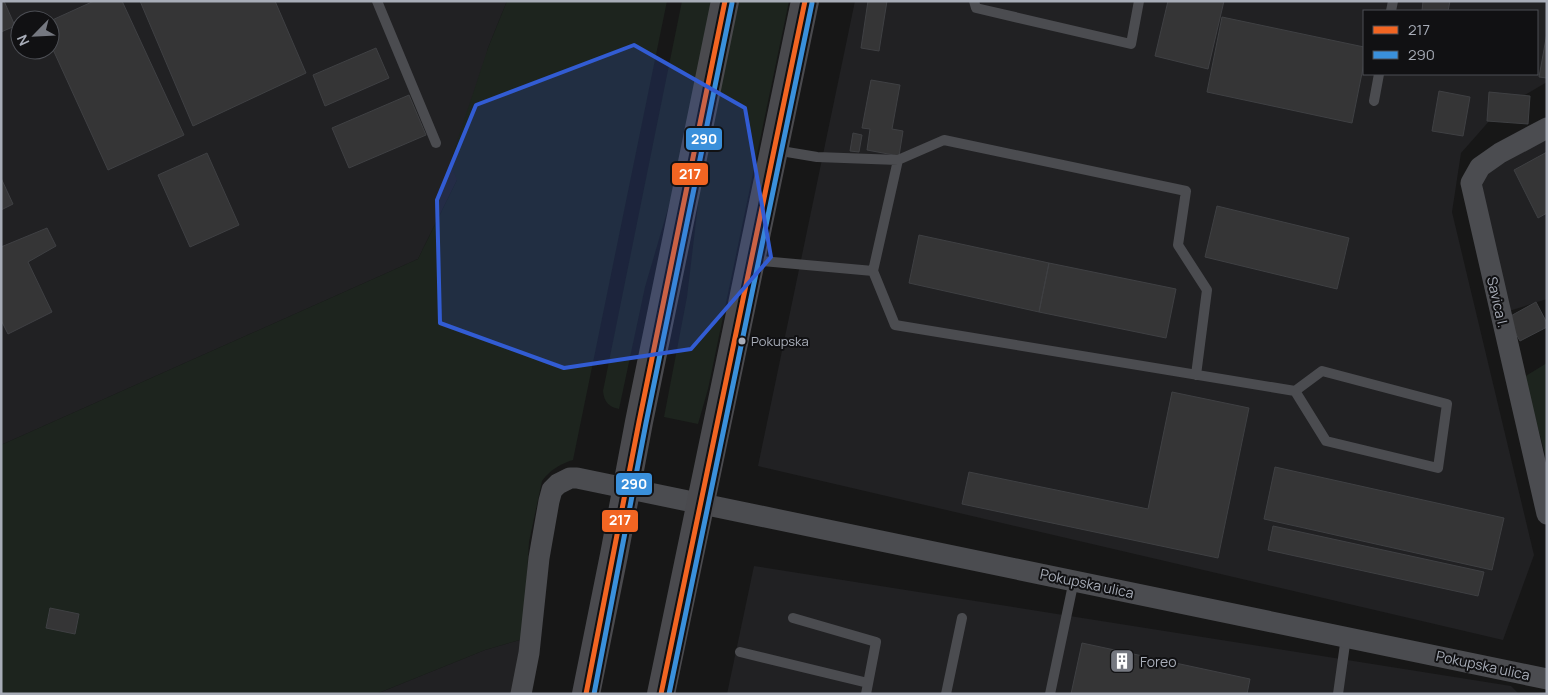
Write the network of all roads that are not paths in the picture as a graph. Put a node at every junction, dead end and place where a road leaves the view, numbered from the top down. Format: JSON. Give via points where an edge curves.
{"nodes":[{"id":1,"x":377,"y":1,"type":"edge"},
{"id":2,"x":725,"y":1,"type":"edge"},
{"id":3,"x":806,"y":1,"type":"edge"},
{"id":4,"x":974,"y":1,"type":"edge"},
{"id":5,"x":1139,"y":1,"type":"edge"},
{"id":6,"x":1379,"y":75,"type":"edge"},
{"id":7,"x":1374,"y":101,"type":"dead end"},
{"id":8,"x":1547,"y":128,"type":"edge"},
{"id":9,"x":436,"y":143,"type":"dead end"},
{"id":10,"x":774,"y":150,"type":"junction"},
{"id":11,"x":898,"y":160,"type":"junction"},
{"id":12,"x":751,"y":259,"type":"junction"},
{"id":13,"x":873,"y":272,"type":"junction"},
{"id":14,"x":1196,"y":375,"type":"junction"},
{"id":15,"x":1295,"y":391,"type":"junction"},
{"id":16,"x":627,"y":488,"type":"junction"},
{"id":17,"x":702,"y":503,"type":"junction"},
{"id":18,"x":1547,"y":514,"type":"edge"},
{"id":19,"x":1074,"y":580,"type":"junction"},
{"id":20,"x":793,"y":618,"type":"dead end"},
{"id":21,"x":962,"y":618,"type":"dead end"},
{"id":22,"x":1346,"y":637,"type":"junction"},
{"id":23,"x":740,"y":652,"type":"dead end"},
{"id":24,"x":1547,"y":679,"type":"edge"},
{"id":25,"x":868,"y":683,"type":"junction"},
{"id":26,"x":521,"y":694,"type":"edge"},
{"id":27,"x":586,"y":694,"type":"edge"},
{"id":28,"x":661,"y":694,"type":"edge"},
{"id":29,"x":866,"y":694,"type":"edge"},
{"id":30,"x":946,"y":694,"type":"edge"},
{"id":31,"x":1050,"y":694,"type":"edge"},
{"id":32,"x":1338,"y":694,"type":"edge"}],
"edges":[{"from":1,"to":9,"type":"lane"},
{"from":2,"to":16,"type":"main road"},
{"from":3,"to":10,"type":"main road"},
{"from":4,"to":5,"type":"lane","via":[[976,8],[1131,44]]},
{"from":6,"to":7,"type":"lane"},
{"from":8,"to":18,"type":"street","name":"Savica I.","via":[[1480,167],[1471,183]]},
{"from":10,"to":11,"type":"lane","via":[[817,157]]},
{"from":10,"to":12,"type":"main road"},
{"from":11,"to":13,"type":"lane"},
{"from":11,"to":14,"type":"lane","via":[[944,140],[1186,191],[1178,245],[1208,290]]},
{"from":12,"to":13,"type":"lane"},
{"from":12,"to":17,"type":"main road"},
{"from":13,"to":14,"type":"lane","via":[[895,325]]},
{"from":14,"to":15,"type":"lane"},
{"from":15,"to":15,"type":"lane","via":[[1326,441],[1438,468],[1447,404],[1322,371]]},
{"from":16,"to":17,"type":"street","name":"Pokupska ulica"},
{"from":16,"to":26,"type":"street","name":"Pokupska ulica","via":[[570,478],[552,490],[543,527],[532,634]]},
{"from":16,"to":27,"type":"main road"},
{"from":17,"to":19,"type":"street","name":"Pokupska ulica"},
{"from":17,"to":28,"type":"main road"},
{"from":19,"to":22,"type":"street","name":"Pokupska ulica"},
{"from":19,"to":31,"type":"lane"},
{"from":20,"to":25,"type":"lane","via":[[876,642]]},
{"from":21,"to":30,"type":"lane"},
{"from":22,"to":24,"type":"street","name":"Pokupska ulica"},
{"from":22,"to":32,"type":"lane"},
{"from":23,"to":25,"type":"lane"},
{"from":25,"to":29,"type":"lane"}]}
